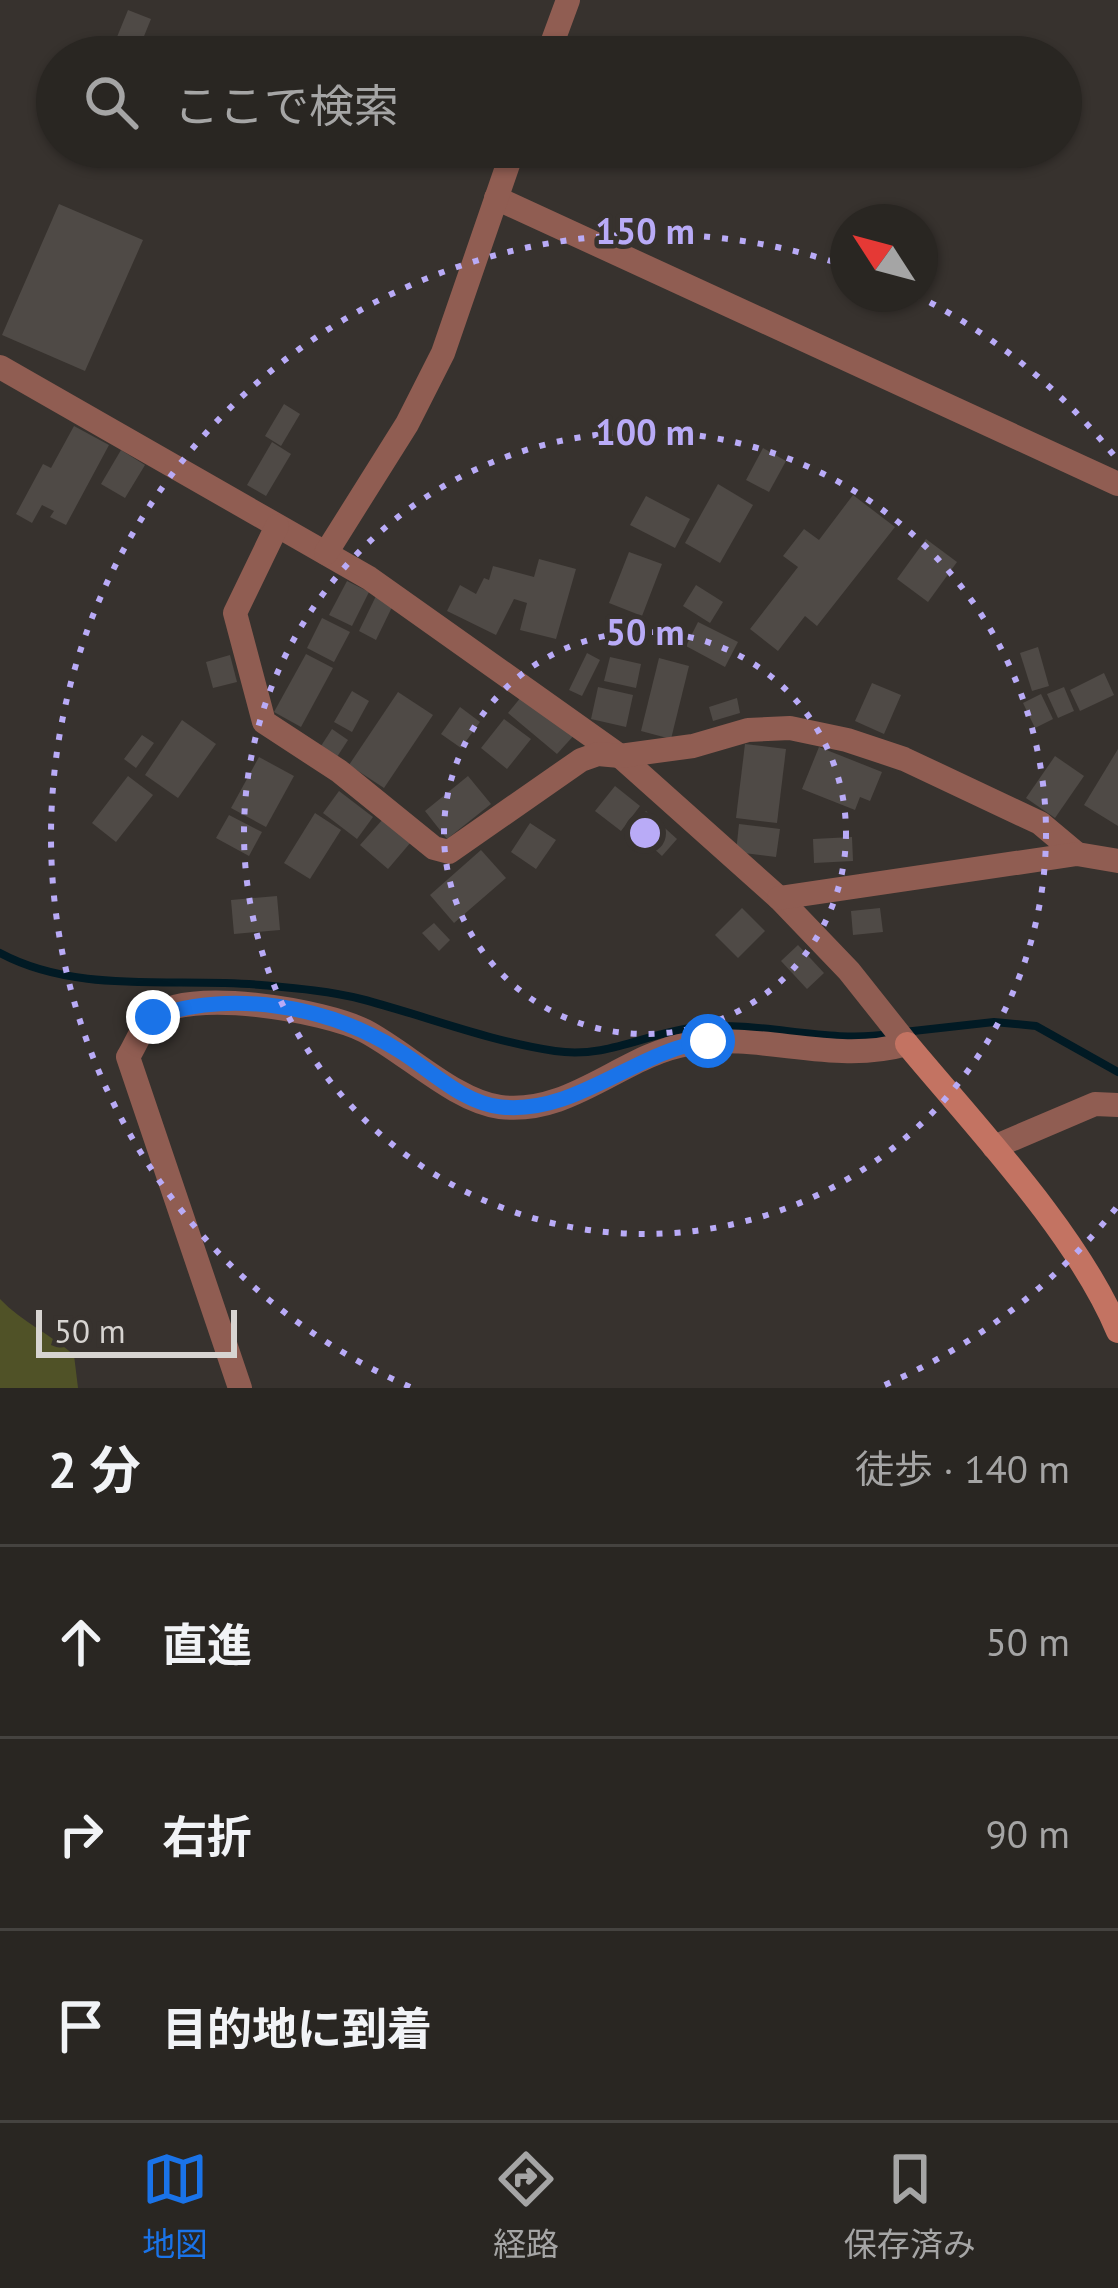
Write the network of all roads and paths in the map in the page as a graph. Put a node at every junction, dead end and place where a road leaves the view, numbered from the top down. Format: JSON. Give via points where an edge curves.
{"nodes":[{"id":1,"x":568,"y":0,"type":"edge"},
{"id":2,"x":555,"y":36,"type":"edge"},
{"id":3,"x":507,"y":168,"type":"edge"},
{"id":4,"x":496,"y":199,"type":"junction"},
{"id":5,"x":0,"y":367,"type":"edge"},
{"id":6,"x":1118,"y":484,"type":"edge"},
{"id":7,"x":277,"y":526,"type":"junction"},
{"id":8,"x":326,"y":553,"type":"junction"},
{"id":9,"x":620,"y":756,"type":"junction"},
{"id":10,"x":1077,"y":854,"type":"junction"},
{"id":11,"x":1118,"y":861,"type":"edge"},
{"id":12,"x":779,"y":898,"type":"junction"},
{"id":13,"x":907,"y":1044,"type":"junction"},
{"id":14,"x":1118,"y":1105,"type":"edge"},
{"id":15,"x":994,"y":1148,"type":"junction"},
{"id":16,"x":1118,"y":1331,"type":"edge"},
{"id":17,"x":240,"y":1388,"type":"edge"}],
"edges":[{"from":1,"to":2,"type":"street"},
{"from":3,"to":4,"type":"street"},
{"from":4,"to":6,"type":"street"},
{"from":4,"to":8,"type":"street","via":[[443,353]]},
{"from":5,"to":7,"type":"street"},
{"from":7,"to":8,"type":"street"},
{"from":7,"to":9,"type":"street","via":[[235,614],[264,722],[434,848],[449,852],[581,760]]},
{"from":8,"to":9,"type":"street"},
{"from":9,"to":10,"type":"street","via":[[748,730],[790,728],[847,740],[1040,824]]},
{"from":9,"to":12,"type":"street"},
{"from":10,"to":11,"type":"street"},
{"from":10,"to":12,"type":"street"},
{"from":12,"to":13,"type":"street"},
{"from":13,"to":15,"type":"street"},
{"from":13,"to":17,"type":"street","via":[[878,1053],[683,1044],[571,1096],[505,1108],[475,1102],[362,1029],[326,1017],[191,1003],[153,1017],[128,1058]]},
{"from":14,"to":15,"type":"street","via":[[1095,1104]]},
{"from":15,"to":16,"type":"street","via":[[1094,1283]]}]}
